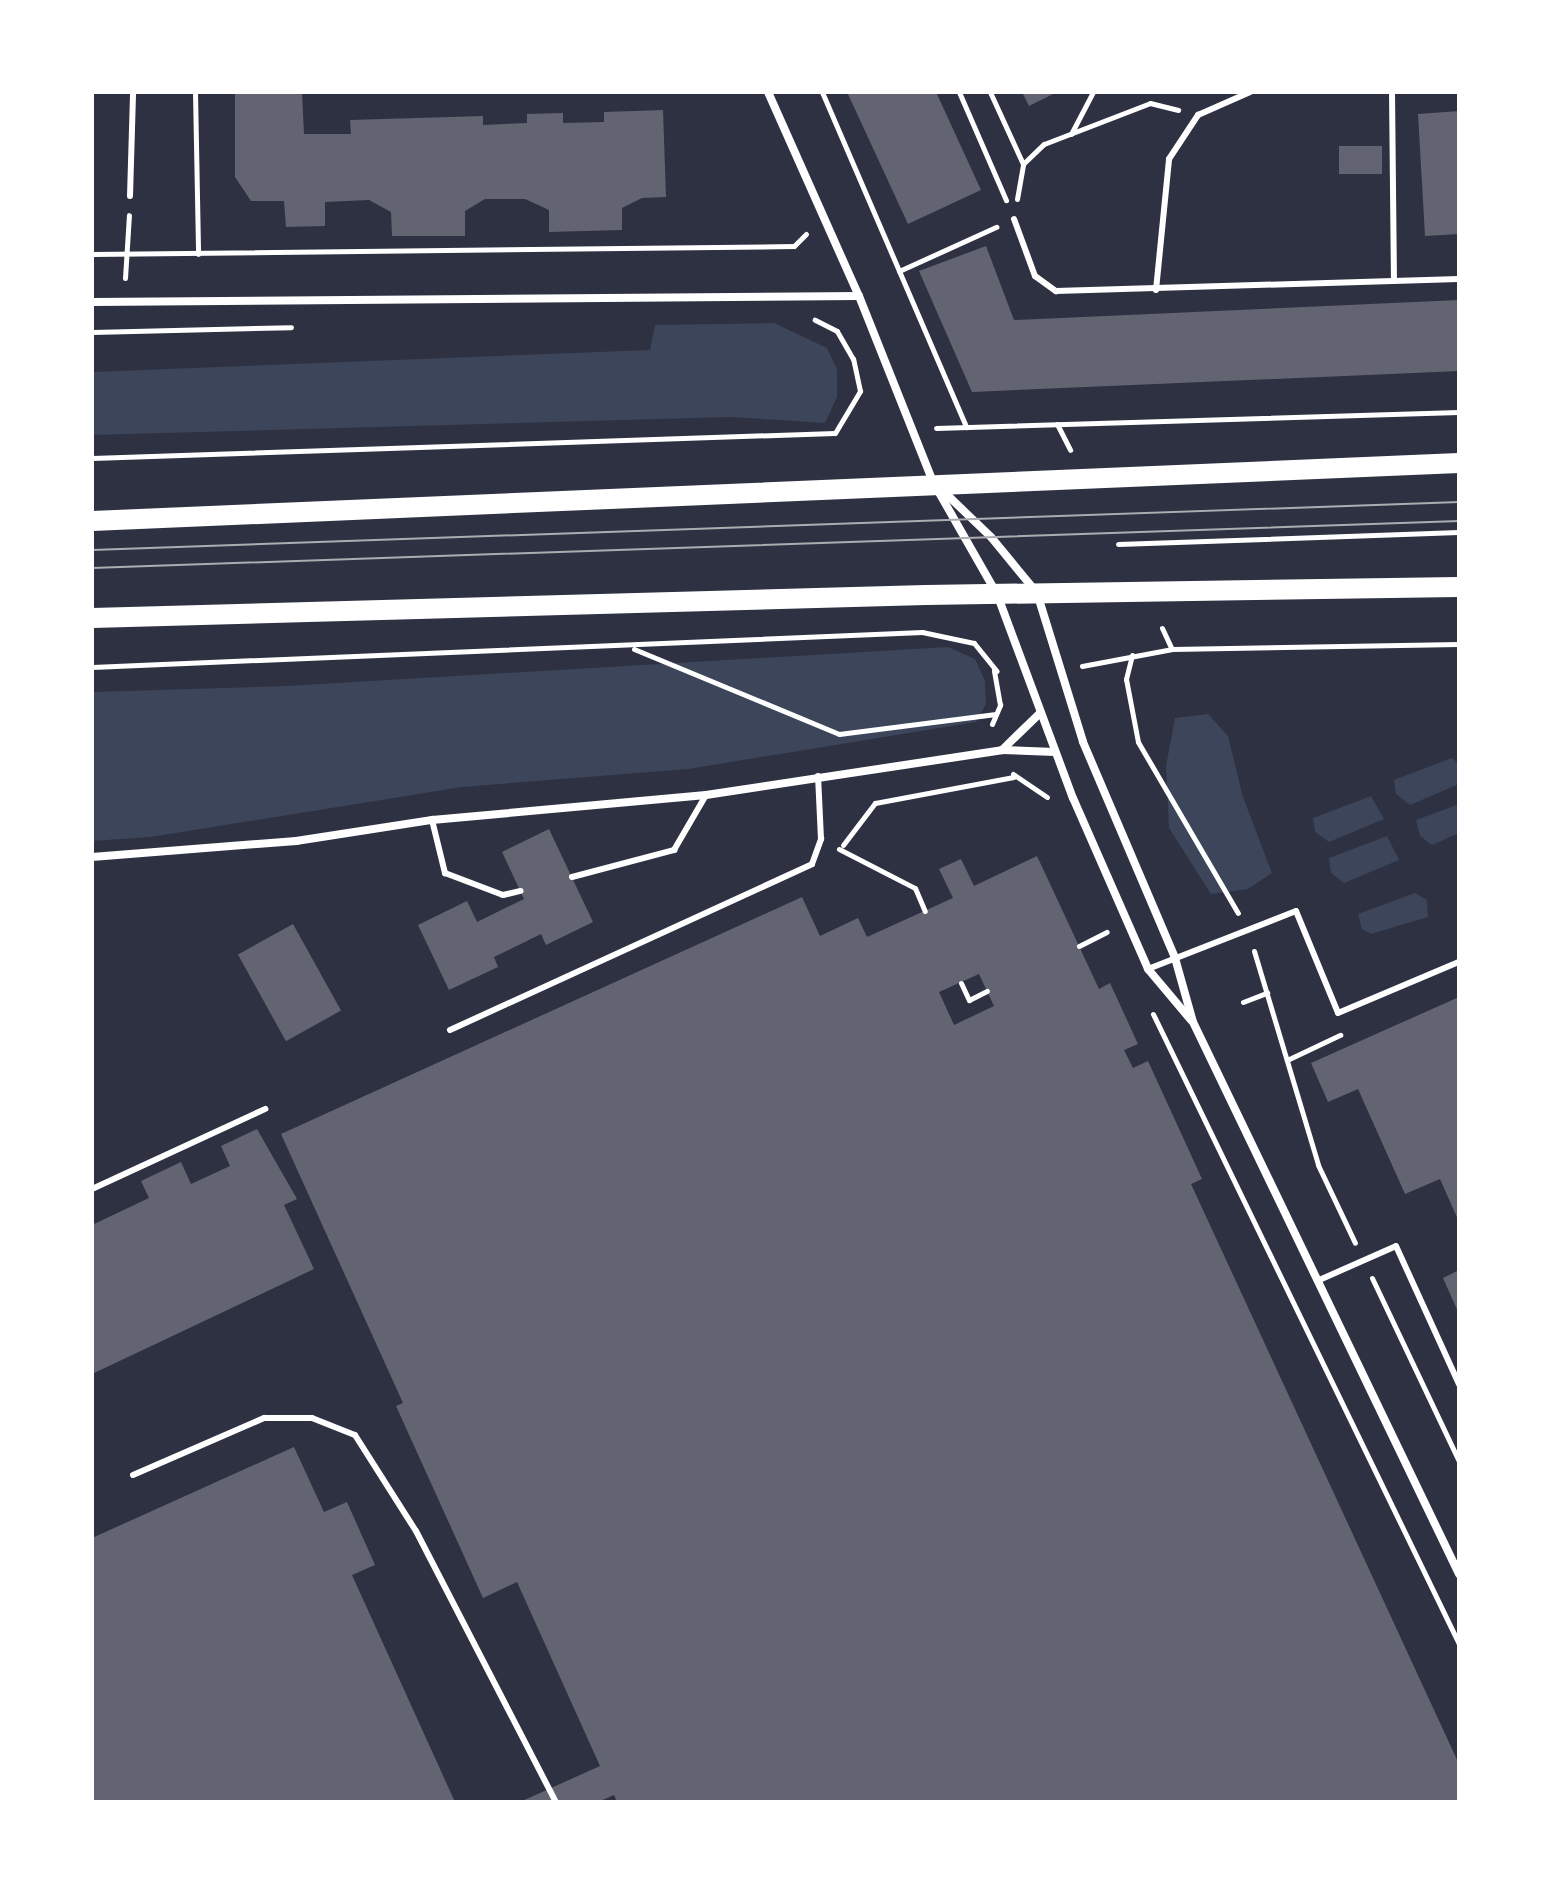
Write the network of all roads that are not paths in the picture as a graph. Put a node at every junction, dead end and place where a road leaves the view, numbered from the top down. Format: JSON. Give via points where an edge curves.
{"nodes":[{"id":1,"x":133,"y":92,"type":"edge"},
{"id":2,"x":768,"y":92,"type":"edge"},
{"id":3,"x":1250,"y":92,"type":"edge"},
{"id":4,"x":1392,"y":92,"type":"edge"},
{"id":5,"x":130,"y":196,"type":"road end"},
{"id":6,"x":1014,"y":219,"type":"road end"},
{"id":7,"x":1459,"y":279,"type":"edge"},
{"id":8,"x":1394,"y":281,"type":"junction"},
{"id":9,"x":1156,"y":290,"type":"junction"},
{"id":10,"x":859,"y":296,"type":"junction"},
{"id":11,"x":92,"y":302,"type":"edge"},
{"id":12,"x":1459,"y":463,"type":"edge"},
{"id":13,"x":933,"y":482,"type":"junction"},
{"id":14,"x":92,"y":521,"type":"edge"},
{"id":15,"x":1459,"y":587,"type":"edge"},
{"id":16,"x":1037,"y":593,"type":"junction"},
{"id":17,"x":997,"y":594,"type":"junction"},
{"id":18,"x":92,"y":618,"type":"edge"},
{"id":19,"x":1040,"y":713,"type":"junction"},
{"id":20,"x":1002,"y":750,"type":"junction"},
{"id":21,"x":1055,"y":752,"type":"junction"},
{"id":22,"x":818,"y":776,"type":"junction"},
{"id":23,"x":706,"y":795,"type":"junction"},
{"id":24,"x":432,"y":820,"type":"junction"},
{"id":25,"x":92,"y":857,"type":"edge"},
{"id":26,"x":572,"y":877,"type":"dead end"},
{"id":27,"x":521,"y":891,"type":"dead end"},
{"id":28,"x":1175,"y":958,"type":"junction"},
{"id":29,"x":1459,"y":962,"type":"edge"},
{"id":30,"x":1148,"y":969,"type":"junction"},
{"id":31,"x":1193,"y":1022,"type":"junction"},
{"id":32,"x":450,"y":1030,"type":"dead end"},
{"id":33,"x":265,"y":1109,"type":"dead end"},
{"id":34,"x":92,"y":1189,"type":"edge"},
{"id":35,"x":1317,"y":1281,"type":"junction"},
{"id":36,"x":1459,"y":1384,"type":"edge"},
{"id":37,"x":133,"y":1475,"type":"dead end"},
{"id":38,"x":1459,"y":1574,"type":"edge"},
{"id":39,"x":556,"y":1802,"type":"edge"}],
"edges":[{"from":1,"to":5,"type":"lane"},
{"from":2,"to":10,"type":"street"},
{"from":3,"to":9,"type":"lane","via":[[1198,115],[1169,159]]},
{"from":4,"to":8,"type":"lane"},
{"from":6,"to":9,"type":"lane","via":[[1035,276],[1056,291]]},
{"from":7,"to":8,"type":"lane"},
{"from":8,"to":9,"type":"lane"},
{"from":10,"to":11,"type":"street"},
{"from":10,"to":13,"type":"street"},
{"from":12,"to":13,"type":"main road"},
{"from":13,"to":14,"type":"main road"},
{"from":13,"to":16,"type":"street","via":[[991,537]]},
{"from":13,"to":17,"type":"street"},
{"from":15,"to":16,"type":"main road"},
{"from":16,"to":17,"type":"main road"},
{"from":16,"to":28,"type":"street","via":[[1083,742]]},
{"from":17,"to":18,"type":"main road"},
{"from":17,"to":19,"type":"street"},
{"from":19,"to":20,"type":"street"},
{"from":19,"to":21,"type":"street"},
{"from":20,"to":21,"type":"street"},
{"from":20,"to":22,"type":"street"},
{"from":21,"to":30,"type":"street"},
{"from":22,"to":23,"type":"street"},
{"from":22,"to":32,"type":"lane","via":[[821,839],[812,864]]},
{"from":23,"to":24,"type":"street"},
{"from":23,"to":26,"type":"lane","via":[[674,850]]},
{"from":24,"to":25,"type":"street","via":[[296,841]]},
{"from":24,"to":27,"type":"lane","via":[[445,873],[503,895]]},
{"from":28,"to":29,"type":"lane","via":[[1296,911],[1338,1013]]},
{"from":28,"to":30,"type":"lane"},
{"from":28,"to":31,"type":"street"},
{"from":30,"to":31,"type":"street"},
{"from":31,"to":35,"type":"street"},
{"from":33,"to":34,"type":"lane"},
{"from":35,"to":36,"type":"lane","via":[[1396,1246]]},
{"from":35,"to":38,"type":"street"},
{"from":37,"to":39,"type":"lane","via":[[264,1418],[312,1418],[355,1435],[416,1531]]}]}
